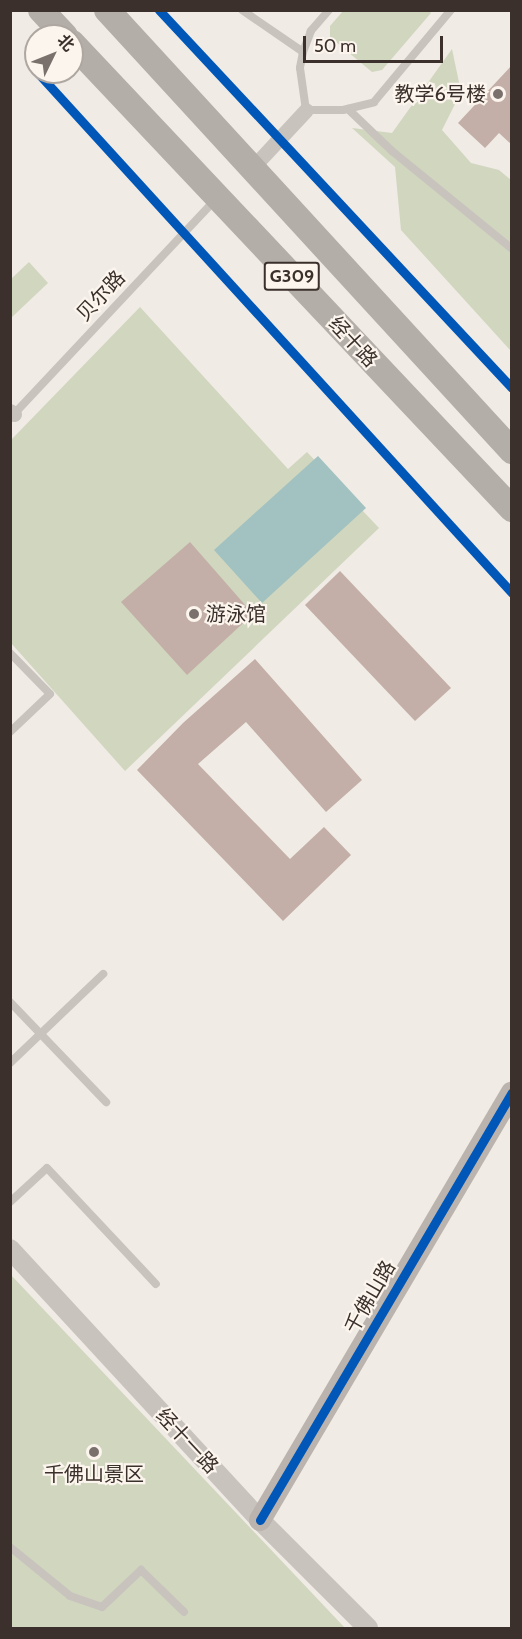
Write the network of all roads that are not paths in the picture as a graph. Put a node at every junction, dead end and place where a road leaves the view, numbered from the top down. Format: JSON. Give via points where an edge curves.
{"nodes":[{"id":1,"x":41,"y":10,"type":"edge"},
{"id":2,"x":107,"y":10,"type":"edge"},
{"id":3,"x":242,"y":10,"type":"edge"},
{"id":4,"x":329,"y":10,"type":"edge"},
{"id":5,"x":451,"y":10,"type":"edge"},
{"id":6,"x":54,"y":24,"type":"edge"},
{"id":7,"x":303,"y":52,"type":"junction"},
{"id":8,"x":84,"y":56,"type":"edge"},
{"id":9,"x":348,"y":109,"type":"junction"},
{"id":10,"x":306,"y":110,"type":"junction"},
{"id":11,"x":252,"y":168,"type":"junction"},
{"id":12,"x":217,"y":197,"type":"junction"},
{"id":13,"x":512,"y":249,"type":"edge"},
{"id":14,"x":12,"y":414,"type":"edge"},
{"id":15,"x":512,"y":451,"type":"edge"},
{"id":16,"x":512,"y":509,"type":"edge"},
{"id":17,"x":10,"y":653,"type":"edge"},
{"id":18,"x":10,"y":732,"type":"edge"},
{"id":19,"x":104,"y":974,"type":"dead end"},
{"id":20,"x":10,"y":1002,"type":"edge"},
{"id":21,"x":41,"y":1034,"type":"junction"},
{"id":22,"x":10,"y":1063,"type":"edge"},
{"id":23,"x":512,"y":1093,"type":"edge"},
{"id":24,"x":106,"y":1102,"type":"dead end"},
{"id":25,"x":10,"y":1202,"type":"edge"},
{"id":26,"x":10,"y":1249,"type":"edge"},
{"id":27,"x":156,"y":1284,"type":"dead end"},
{"id":28,"x":260,"y":1520,"type":"junction"},
{"id":29,"x":10,"y":1547,"type":"edge"},
{"id":30,"x":184,"y":1612,"type":"dead end"},
{"id":31,"x":368,"y":1629,"type":"edge"}],
"edges":[{"from":1,"to":6,"type":"highway"},
{"from":2,"to":11,"type":"highway","number":"G309"},
{"from":3,"to":7,"type":"lane"},
{"from":4,"to":7,"type":"lane","via":[[311,32]]},
{"from":5,"to":9,"type":"lane","via":[[374,102]]},
{"from":7,"to":10,"type":"lane","via":[[300,68]]},
{"from":8,"to":12,"type":"highway","name":"经十路","number":"G309"},
{"from":9,"to":10,"type":"lane"},
{"from":9,"to":13,"type":"lane","via":[[392,151]]},
{"from":10,"to":11,"type":"street"},
{"from":11,"to":15,"type":"highway","number":"G309"},
{"from":12,"to":14,"type":"lane","name":"贝尔路"},
{"from":12,"to":16,"type":"highway","name":"经十路","number":"G309"},
{"from":17,"to":18,"type":"lane","via":[[50,694]]},
{"from":19,"to":21,"type":"lane"},
{"from":20,"to":21,"type":"lane"},
{"from":21,"to":22,"type":"lane"},
{"from":21,"to":24,"type":"lane"},
{"from":23,"to":28,"type":"main road","name":"千佛山路"},
{"from":25,"to":27,"type":"lane","via":[[47,1168]]},
{"from":26,"to":28,"type":"street","name":"经十一路"},
{"from":28,"to":31,"type":"street","name":"经十一路"},
{"from":29,"to":30,"type":"lane","via":[[70,1596],[102,1607],[141,1570]]}]}
